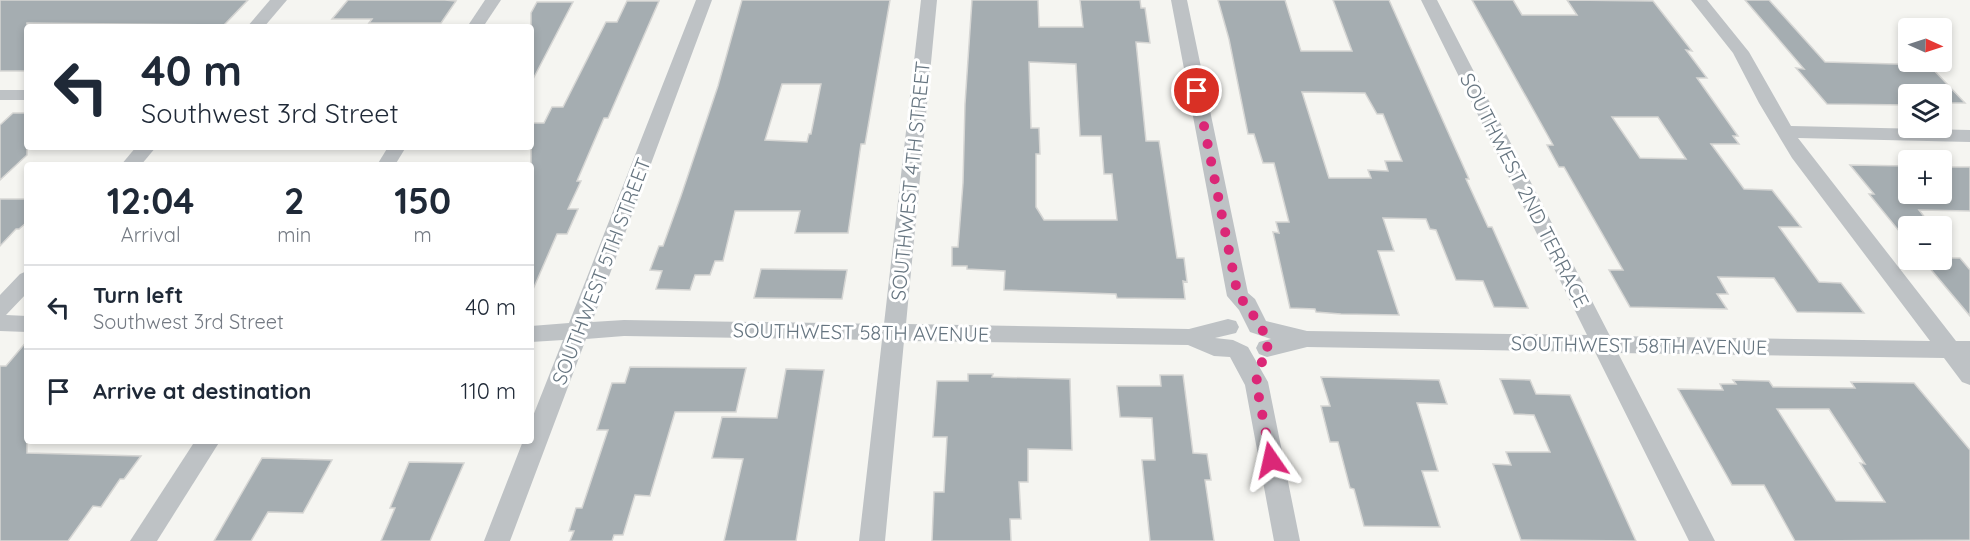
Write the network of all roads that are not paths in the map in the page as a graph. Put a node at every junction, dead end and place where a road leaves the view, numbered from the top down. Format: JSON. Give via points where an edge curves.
{"nodes":[{"id":1,"x":279,"y":0,"type":"edge"},
{"id":2,"x":493,"y":0,"type":"edge"},
{"id":3,"x":704,"y":0,"type":"edge"},
{"id":4,"x":930,"y":0,"type":"edge"},
{"id":5,"x":1179,"y":0,"type":"edge"},
{"id":6,"x":1429,"y":0,"type":"edge"},
{"id":7,"x":1699,"y":0,"type":"edge"},
{"id":8,"x":258,"y":24,"type":"edge"},
{"id":9,"x":477,"y":24,"type":"edge"},
{"id":10,"x":0,"y":95,"type":"edge"},
{"id":11,"x":24,"y":95,"type":"edge"},
{"id":12,"x":1785,"y":132,"type":"junction"},
{"id":13,"x":1970,"y":136,"type":"edge"},
{"id":14,"x":144,"y":150,"type":"edge"},
{"id":15,"x":133,"y":162,"type":"edge"},
{"id":16,"x":24,"y":282,"type":"edge"},
{"id":17,"x":0,"y":309,"type":"edge"},
{"id":18,"x":0,"y":323,"type":"edge"},
{"id":19,"x":24,"y":324,"type":"edge"},
{"id":20,"x":577,"y":331,"type":"junction"},
{"id":21,"x":893,"y":333,"type":"junction"},
{"id":22,"x":534,"y":334,"type":"edge"},
{"id":23,"x":1248,"y":339,"type":"junction"},
{"id":24,"x":1603,"y":344,"type":"junction"},
{"id":25,"x":1960,"y":350,"type":"edge"},
{"id":26,"x":1970,"y":376,"type":"edge"},
{"id":27,"x":206,"y":444,"type":"edge"},
{"id":28,"x":534,"y":444,"type":"edge"},
{"id":29,"x":534,"y":444,"type":"edge"},
{"id":30,"x":144,"y":541,"type":"edge"},
{"id":31,"x":497,"y":541,"type":"edge"},
{"id":32,"x":872,"y":541,"type":"edge"},
{"id":33,"x":1287,"y":541,"type":"edge"},
{"id":34,"x":1702,"y":541,"type":"edge"}],
"edges":[{"from":1,"to":8,"type":"street"},
{"from":2,"to":9,"type":"street"},
{"from":3,"to":20,"type":"street","name":"SOUTHWEST 5TH STREET"},
{"from":4,"to":21,"type":"street","name":"SOUTHWEST 4TH STREET"},
{"from":5,"to":23,"type":"street","via":[[1238,296],[1233,306]]},
{"from":6,"to":24,"type":"street","name":"SOUTHWEST 2ND TERRACE"},
{"from":7,"to":12,"type":"street","via":[[1741,52]]},
{"from":10,"to":11,"type":"street"},
{"from":12,"to":13,"type":"street"},
{"from":12,"to":25,"type":"street","via":[[1820,181]]},
{"from":14,"to":15,"type":"street"},
{"from":16,"to":17,"type":"street"},
{"from":18,"to":19,"type":"street"},
{"from":20,"to":21,"type":"street","name":"SOUTHWEST 58TH AVENUE","via":[[624,328]]},
{"from":20,"to":22,"type":"street","name":"SOUTHWEST 58TH AVENUE"},
{"from":20,"to":29,"type":"street","name":"SOUTHWEST 5TH STREET"},
{"from":21,"to":23,"type":"street","name":"SOUTHWEST 58TH AVENUE","via":[[1190,337],[1214,347]]},
{"from":21,"to":32,"type":"street","name":"SOUTHWEST 4TH STREET"},
{"from":23,"to":24,"type":"street","name":"SOUTHWEST 58TH AVENUE"},
{"from":23,"to":33,"type":"street","via":[[1248,372],[1256,382]]},
{"from":24,"to":25,"type":"street","name":"SOUTHWEST 58TH AVENUE"},
{"from":24,"to":34,"type":"street","name":"SOUTHWEST 2ND TERRACE"},
{"from":25,"to":26,"type":"street"},
{"from":27,"to":30,"type":"street"},
{"from":28,"to":31,"type":"street","name":"SOUTHWEST 5TH STREET"}]}
